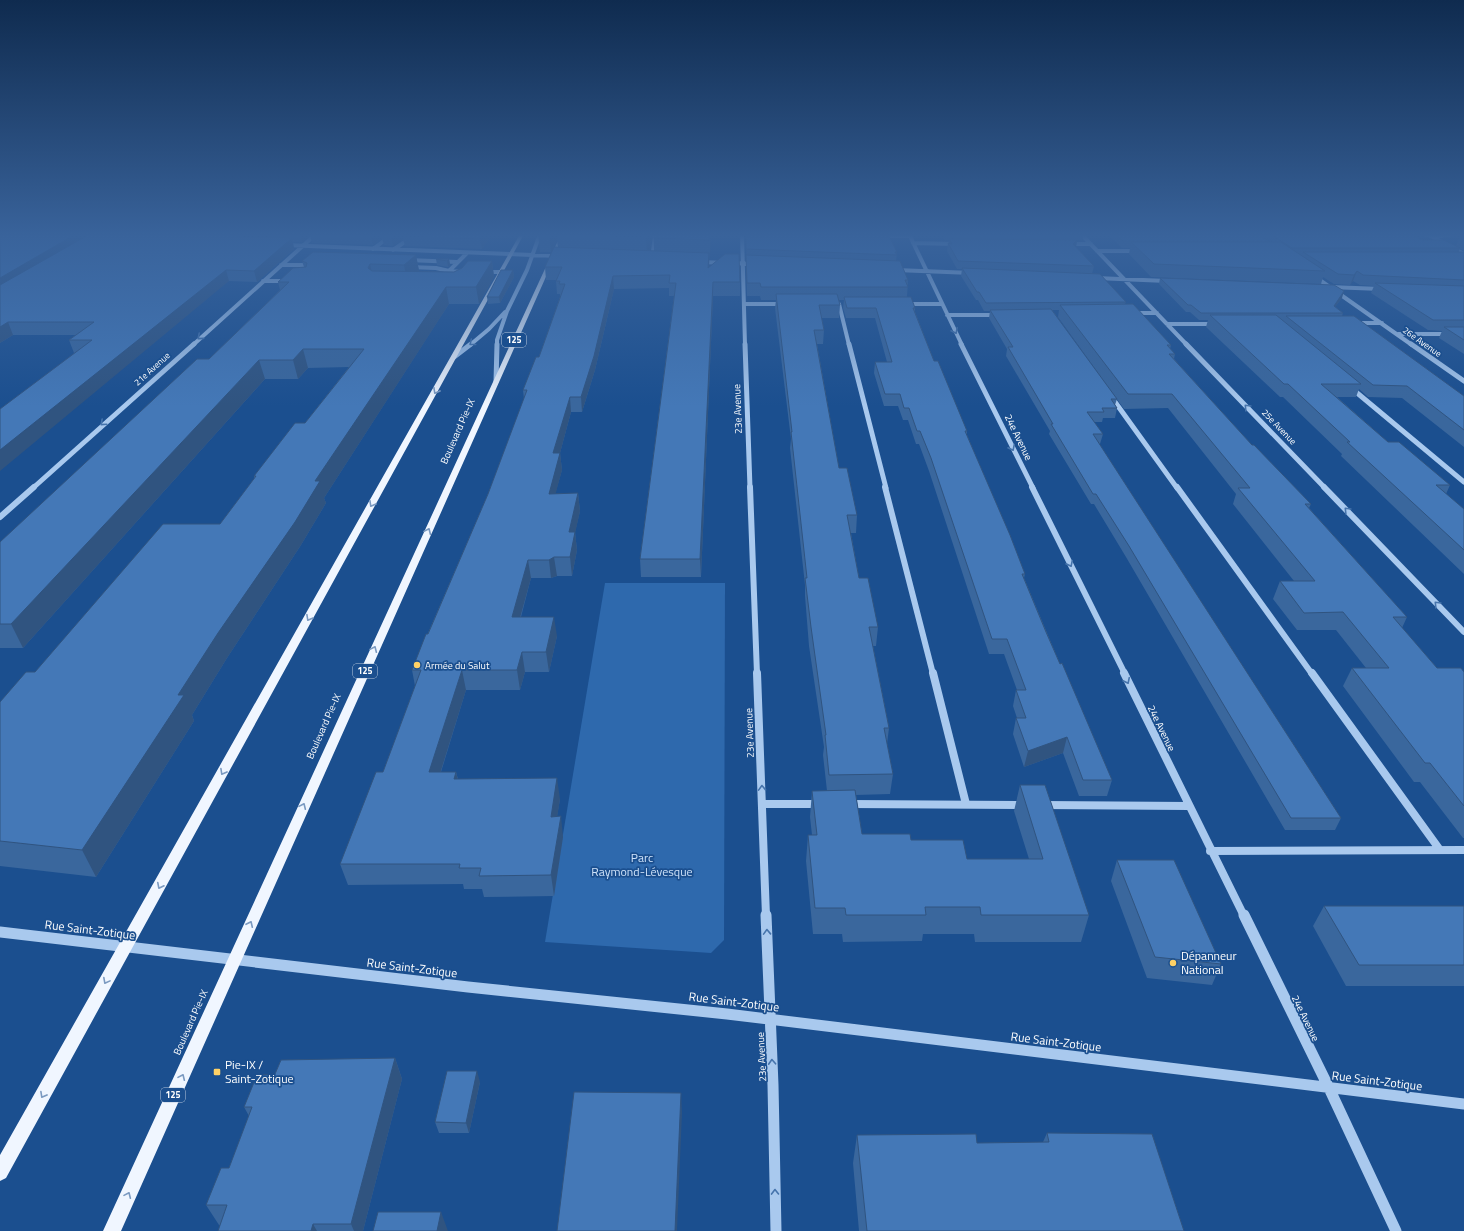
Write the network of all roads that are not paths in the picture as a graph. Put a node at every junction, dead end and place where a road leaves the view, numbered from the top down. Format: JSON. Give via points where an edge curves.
{"nodes":[{"id":1,"x":251,"y":291,"type":"edge"},
{"id":2,"x":489,"y":291,"type":"edge"},
{"id":3,"x":517,"y":291,"type":"edge"},
{"id":4,"x":536,"y":291,"type":"edge"},
{"id":5,"x":743,"y":291,"type":"edge"},
{"id":6,"x":936,"y":291,"type":"edge"},
{"id":7,"x":1137,"y":291,"type":"edge"},
{"id":8,"x":1337,"y":291,"type":"edge"},
{"id":9,"x":744,"y":304,"type":"junction"},
{"id":10,"x":788,"y":304,"type":"edge"},
{"id":11,"x":832,"y":304,"type":"edge"},
{"id":12,"x":839,"y":304,"type":"junction"},
{"id":13,"x":846,"y":304,"type":"edge"},
{"id":14,"x":898,"y":304,"type":"edge"},
{"id":15,"x":942,"y":304,"type":"junction"},
{"id":16,"x":507,"y":311,"type":"junction"},
{"id":17,"x":1126,"y":313,"type":"edge"},
{"id":18,"x":1157,"y":313,"type":"junction"},
{"id":19,"x":1007,"y":314,"type":"edge"},
{"id":20,"x":947,"y":315,"type":"junction"},
{"id":21,"x":1350,"y":323,"type":"edge"},
{"id":22,"x":1382,"y":323,"type":"junction"},
{"id":23,"x":1167,"y":324,"type":"junction"},
{"id":24,"x":1221,"y":324,"type":"edge"},
{"id":25,"x":1398,"y":334,"type":"junction"},
{"id":26,"x":1464,"y":334,"type":"edge"},
{"id":27,"x":454,"y":357,"type":"junction"},
{"id":28,"x":1464,"y":381,"type":"edge"},
{"id":29,"x":496,"y":382,"type":"junction"},
{"id":30,"x":1348,"y":385,"type":"edge"},
{"id":31,"x":1107,"y":392,"type":"edge"},
{"id":32,"x":1464,"y":482,"type":"edge"},
{"id":33,"x":0,"y":517,"type":"edge"},
{"id":34,"x":1464,"y":632,"type":"edge"},
{"id":35,"x":762,"y":804,"type":"junction"},
{"id":36,"x":826,"y":804,"type":"edge"},
{"id":37,"x":842,"y":804,"type":"edge"},
{"id":38,"x":966,"y":804,"type":"junction"},
{"id":39,"x":1189,"y":806,"type":"junction"},
{"id":40,"x":1440,"y":850,"type":"junction"},
{"id":41,"x":1464,"y":850,"type":"edge"},
{"id":42,"x":1210,"y":851,"type":"junction"},
{"id":43,"x":0,"y":932,"type":"edge"},
{"id":44,"x":125,"y":947,"type":"junction"},
{"id":45,"x":234,"y":960,"type":"junction"},
{"id":46,"x":770,"y":1020,"type":"junction"},
{"id":47,"x":1329,"y":1088,"type":"junction"},
{"id":48,"x":1464,"y":1104,"type":"edge"},
{"id":49,"x":0,"y":1172,"type":"edge"},
{"id":50,"x":112,"y":1231,"type":"edge"},
{"id":51,"x":776,"y":1231,"type":"edge"},
{"id":52,"x":1396,"y":1231,"type":"edge"}],
"edges":[{"from":1,"to":33,"type":"street","name":"21e Avenue","one_way":true},
{"from":2,"to":27,"type":"main road"},
{"from":3,"to":16,"type":"street"},
{"from":4,"to":29,"type":"main road","name":"Boulevard Pie-IX","number":"125"},
{"from":5,"to":9,"type":"street","name":"23e Avenue"},
{"from":6,"to":15,"type":"street","name":"24e Avenue"},
{"from":7,"to":18,"type":"street","name":"25e Avenue"},
{"from":8,"to":22,"type":"street","name":"26e Avenue"},
{"from":9,"to":10,"type":"street"},
{"from":35,"to":9,"type":"street","name":"23e Avenue","one_way":true},
{"from":11,"to":12,"type":"street"},
{"from":12,"to":13,"type":"street"},
{"from":12,"to":38,"type":"street"},
{"from":14,"to":15,"type":"street"},
{"from":15,"to":20,"type":"street","name":"24e Avenue"},
{"from":16,"to":27,"type":"street","one_way":true},
{"from":16,"to":29,"type":"street","via":[[497,340]]},
{"from":17,"to":18,"type":"street"},
{"from":18,"to":23,"type":"street","name":"25e Avenue"},
{"from":19,"to":20,"type":"street"},
{"from":20,"to":39,"type":"street","name":"24e Avenue","one_way":true},
{"from":21,"to":22,"type":"street"},
{"from":22,"to":25,"type":"street","name":"26e Avenue"},
{"from":23,"to":24,"type":"street"},
{"from":34,"to":23,"type":"street","name":"25e Avenue","one_way":true},
{"from":25,"to":26,"type":"street"},
{"from":25,"to":28,"type":"street","name":"26e Avenue"},
{"from":27,"to":44,"type":"main road","one_way":true},
{"from":45,"to":29,"type":"main road","name":"Boulevard Pie-IX","number":"125","one_way":true},
{"from":30,"to":32,"type":"street"},
{"from":31,"to":40,"type":"street"},
{"from":35,"to":36,"type":"street"},
{"from":46,"to":35,"type":"street","name":"23e Avenue","one_way":true},
{"from":37,"to":38,"type":"street"},
{"from":38,"to":39,"type":"street"},
{"from":39,"to":42,"type":"street","name":"24e Avenue"},
{"from":40,"to":41,"type":"street"},
{"from":40,"to":42,"type":"street"},
{"from":42,"to":47,"type":"street","name":"24e Avenue"},
{"from":43,"to":44,"type":"street","name":"Rue Saint-Zotique"},
{"from":44,"to":45,"type":"street","name":"Rue Saint-Zotique"},
{"from":44,"to":49,"type":"main road","one_way":true},
{"from":45,"to":46,"type":"street","name":"Rue Saint-Zotique"},
{"from":50,"to":45,"type":"main road","name":"Boulevard Pie-IX","number":"125","one_way":true},
{"from":46,"to":47,"type":"street","name":"Rue Saint-Zotique"},
{"from":51,"to":46,"type":"street","name":"23e Avenue","one_way":true},
{"from":47,"to":48,"type":"street","name":"Rue Saint-Zotique"},
{"from":47,"to":52,"type":"street","name":"24e Avenue"}]}
